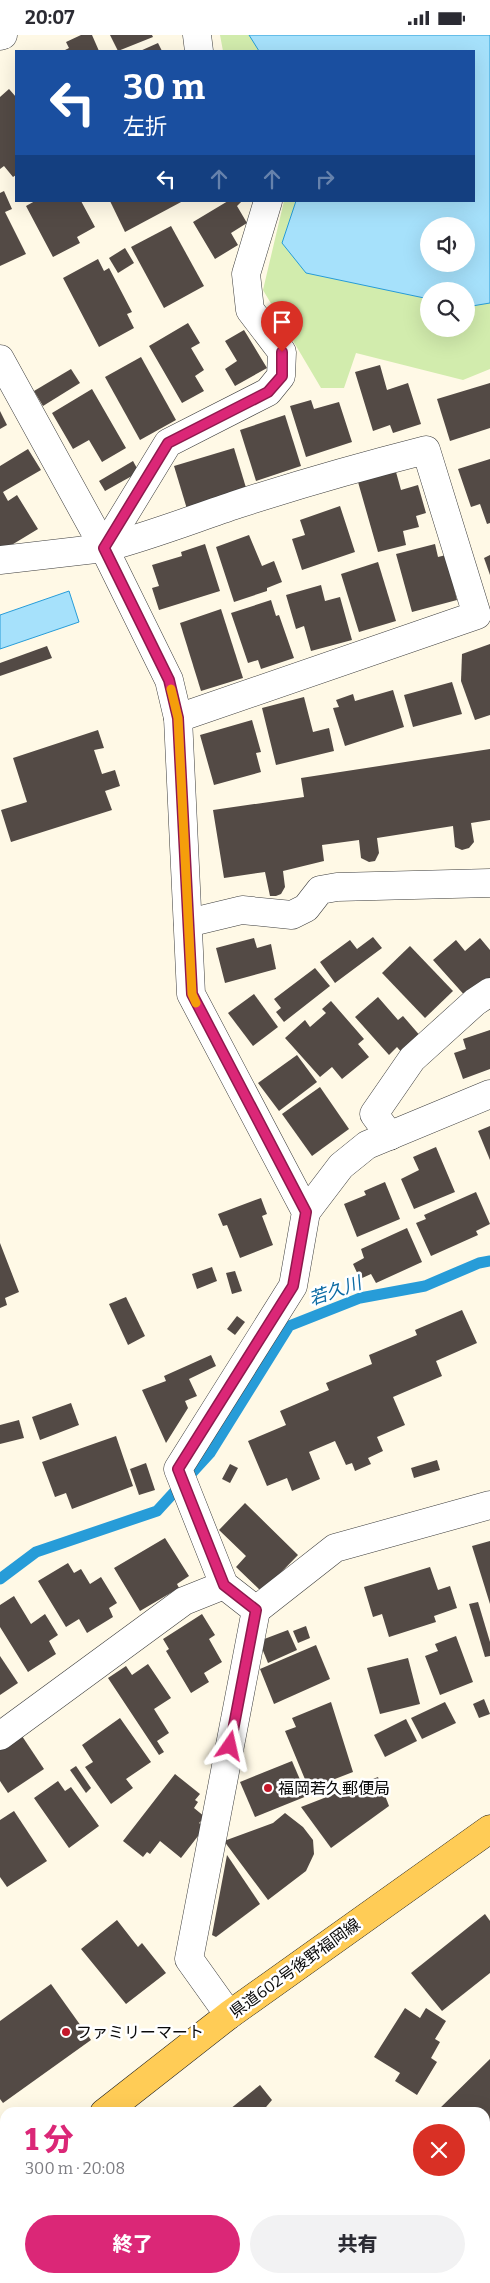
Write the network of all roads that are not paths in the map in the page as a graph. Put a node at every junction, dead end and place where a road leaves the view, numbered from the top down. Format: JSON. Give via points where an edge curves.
{"nodes":[{"id":1,"x":197,"y":35,"type":"edge"},
{"id":2,"x":199,"y":50,"type":"edge"},
{"id":3,"x":268,"y":202,"type":"edge"},
{"id":4,"x":0,"y":359,"type":"edge"},
{"id":5,"x":104,"y":548,"type":"junction"},
{"id":6,"x":0,"y":560,"type":"edge"},
{"id":7,"x":178,"y":718,"type":"junction"},
{"id":8,"x":490,"y":883,"type":"edge"},
{"id":9,"x":188,"y":923,"type":"junction"},
{"id":10,"x":490,"y":992,"type":"edge"},
{"id":11,"x":490,"y":1094,"type":"edge"},
{"id":12,"x":390,"y":1136,"type":"junction"},
{"id":13,"x":306,"y":1212,"type":"junction"},
{"id":14,"x":490,"y":1505,"type":"edge"},
{"id":15,"x":224,"y":1585,"type":"junction"},
{"id":16,"x":256,"y":1610,"type":"junction"},
{"id":17,"x":0,"y":1736,"type":"edge"},
{"id":18,"x":490,"y":1829,"type":"edge"},
{"id":19,"x":229,"y":2015,"type":"junction"},
{"id":20,"x":112,"y":2107,"type":"edge"}],
"edges":[{"from":1,"to":2,"type":"street"},
{"from":3,"to":5,"type":"street","via":[[246,274],[250,310],[282,352],[282,376],[268,392],[168,443]]},
{"from":4,"to":5,"type":"street"},
{"from":5,"to":6,"type":"street"},
{"from":5,"to":7,"type":"street","via":[[169,680]]},
{"from":5,"to":7,"type":"street","via":[[346,471],[426,450],[477,615]]},
{"from":7,"to":9,"type":"street"},
{"from":8,"to":9,"type":"street","via":[[337,887],[320,890],[306,908],[292,915],[242,910]]},
{"from":9,"to":13,"type":"street","via":[[192,994]]},
{"from":10,"to":12,"type":"street","via":[[412,1059],[374,1114]]},
{"from":11,"to":12,"type":"street"},
{"from":12,"to":13,"type":"street","via":[[367,1145],[341,1166]]},
{"from":13,"to":15,"type":"street","via":[[293,1286],[178,1469]]},
{"from":14,"to":16,"type":"street","via":[[335,1548]]},
{"from":15,"to":16,"type":"street"},
{"from":15,"to":17,"type":"street","via":[[184,1601]]},
{"from":16,"to":19,"type":"street","via":[[190,1959]]},
{"from":18,"to":19,"type":"main road","name":"県道602号後野福岡線"},
{"from":19,"to":20,"type":"main road","name":"県道602号後野福岡線"}]}
